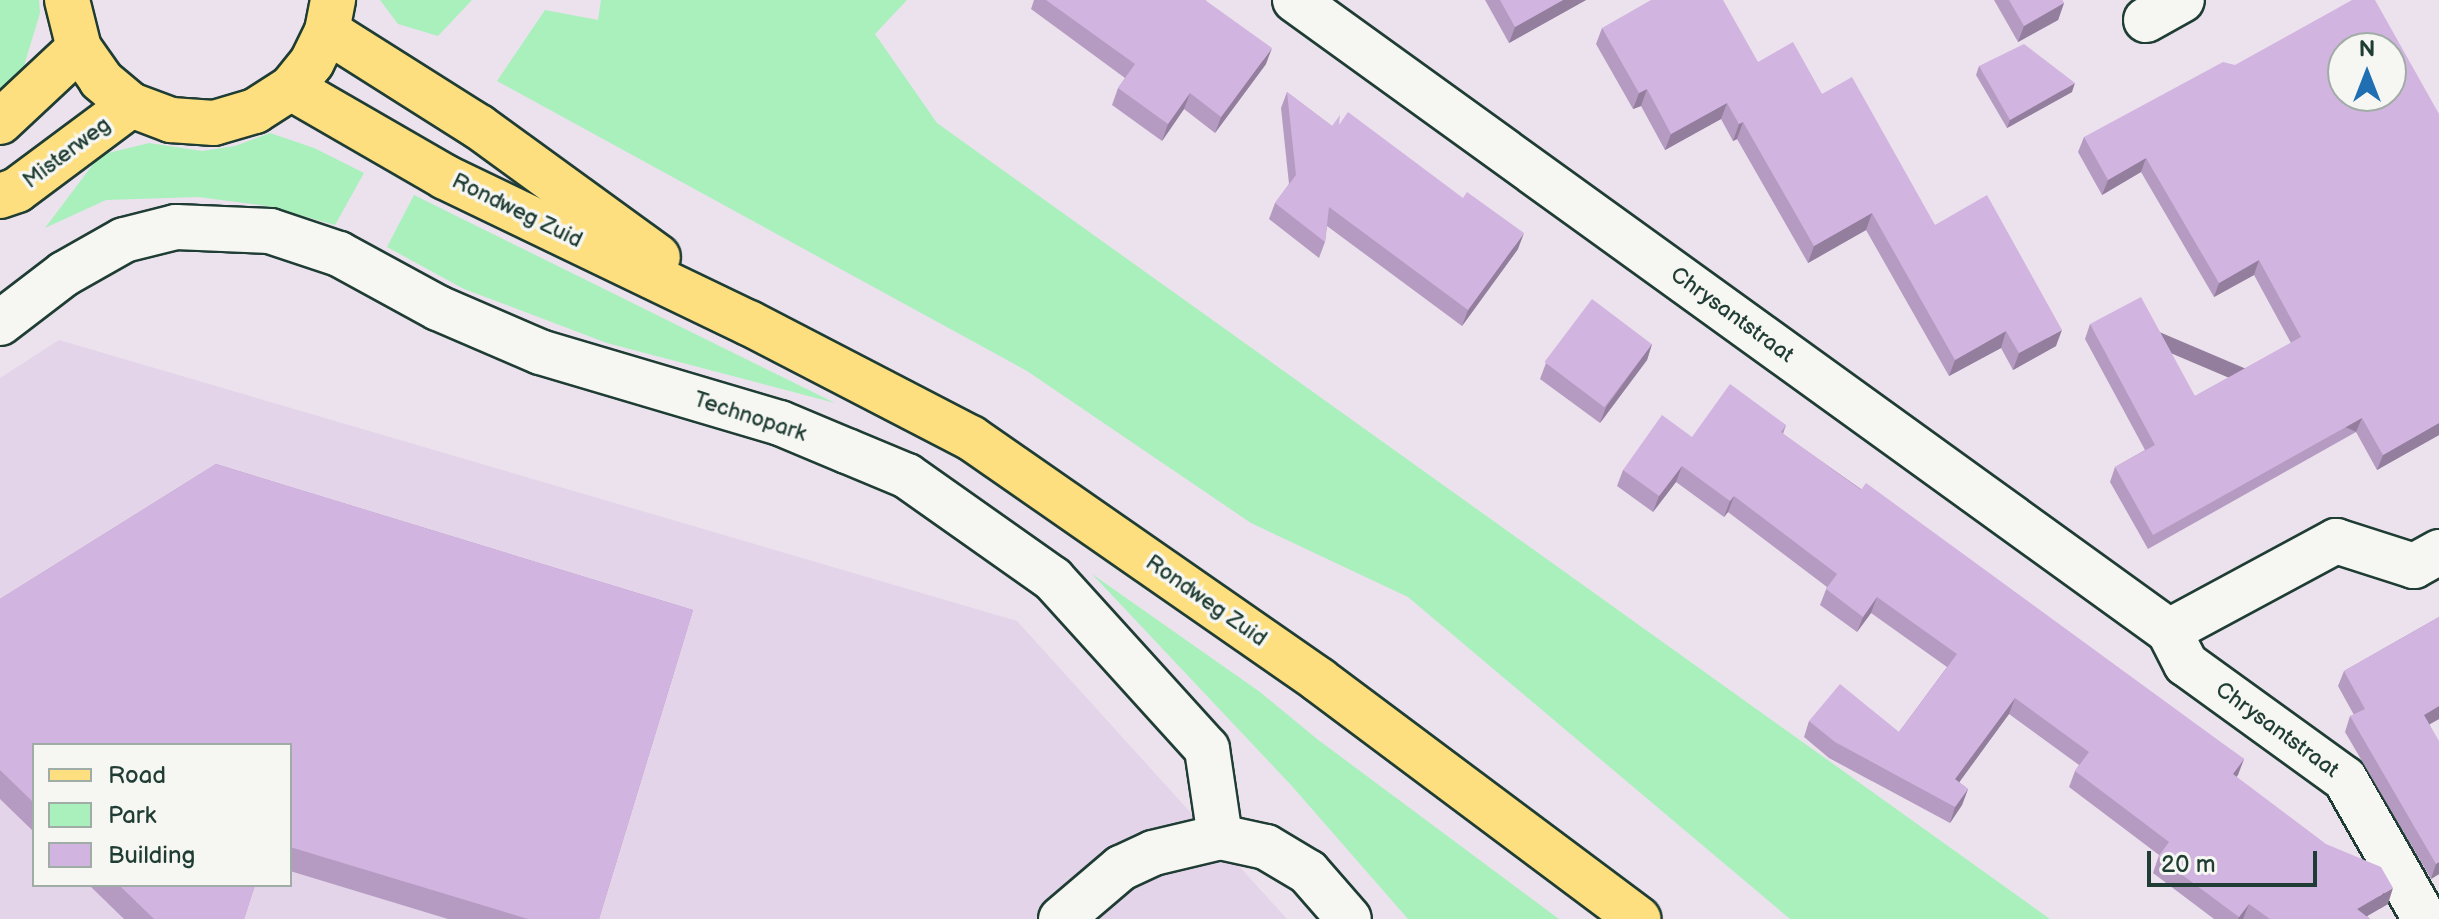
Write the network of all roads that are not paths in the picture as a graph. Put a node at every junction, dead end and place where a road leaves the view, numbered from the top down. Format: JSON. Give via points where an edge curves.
{"nodes":[{"id":1,"x":67,"y":0,"type":"edge"},
{"id":2,"x":1295,"y":0,"type":"edge"},
{"id":3,"x":330,"y":16,"type":"edge"},
{"id":4,"x":79,"y":48,"type":"junction"},
{"id":5,"x":291,"y":88,"type":"junction"},
{"id":6,"x":131,"y":105,"type":"junction"},
{"id":7,"x":0,"y":122,"type":"edge"},
{"id":8,"x":0,"y":196,"type":"edge"},
{"id":9,"x":0,"y":323,"type":"edge"},
{"id":10,"x":749,"y":323,"type":"junction"},
{"id":11,"x":2439,"y":552,"type":"edge"},
{"id":12,"x":2169,"y":631,"type":"junction"},
{"id":13,"x":1220,"y":837,"type":"junction"},
{"id":14,"x":1061,"y":919,"type":"edge"},
{"id":15,"x":1349,"y":919,"type":"edge"},
{"id":16,"x":1638,"y":919,"type":"edge"},
{"id":17,"x":2425,"y":919,"type":"edge"}],
"edges":[{"from":1,"to":4,"type":"main road"},
{"from":2,"to":12,"type":"street","name":"Chrysantstraat"},
{"from":3,"to":5,"type":"main road","via":[[312,62]]},
{"from":3,"to":10,"type":"main road","name":"Rondweg Zuid"},
{"from":4,"to":6,"type":"main road","via":[[101,80]]},
{"from":4,"to":7,"type":"main road"},
{"from":5,"to":6,"type":"main road","via":[[255,111],[214,123],[171,120]]},
{"from":5,"to":10,"type":"main road","name":"Rondweg Zuid","via":[[445,177]]},
{"from":6,"to":8,"type":"main road","name":"Misterweg","via":[[17,190]]},
{"from":9,"to":13,"type":"street","name":"Technopark","via":[[64,274],[124,240],[176,227],[270,231],[339,254],[438,308],[540,352],[780,423],[907,476],[1053,579],[1207,749]]},
{"from":10,"to":16,"type":"main road","name":"Rondweg Zuid","via":[[971,438],[1319,680]]},
{"from":11,"to":12,"type":"street","via":[[2414,566],[2336,541]]},
{"from":12,"to":17,"type":"street","name":"Chrysantstraat","via":[[2186,664],[2345,779]]},
{"from":13,"to":14,"type":"street","via":[[1153,853],[1121,868]]},
{"from":13,"to":15,"type":"street","via":[[1266,847],[1308,872]]}]}
